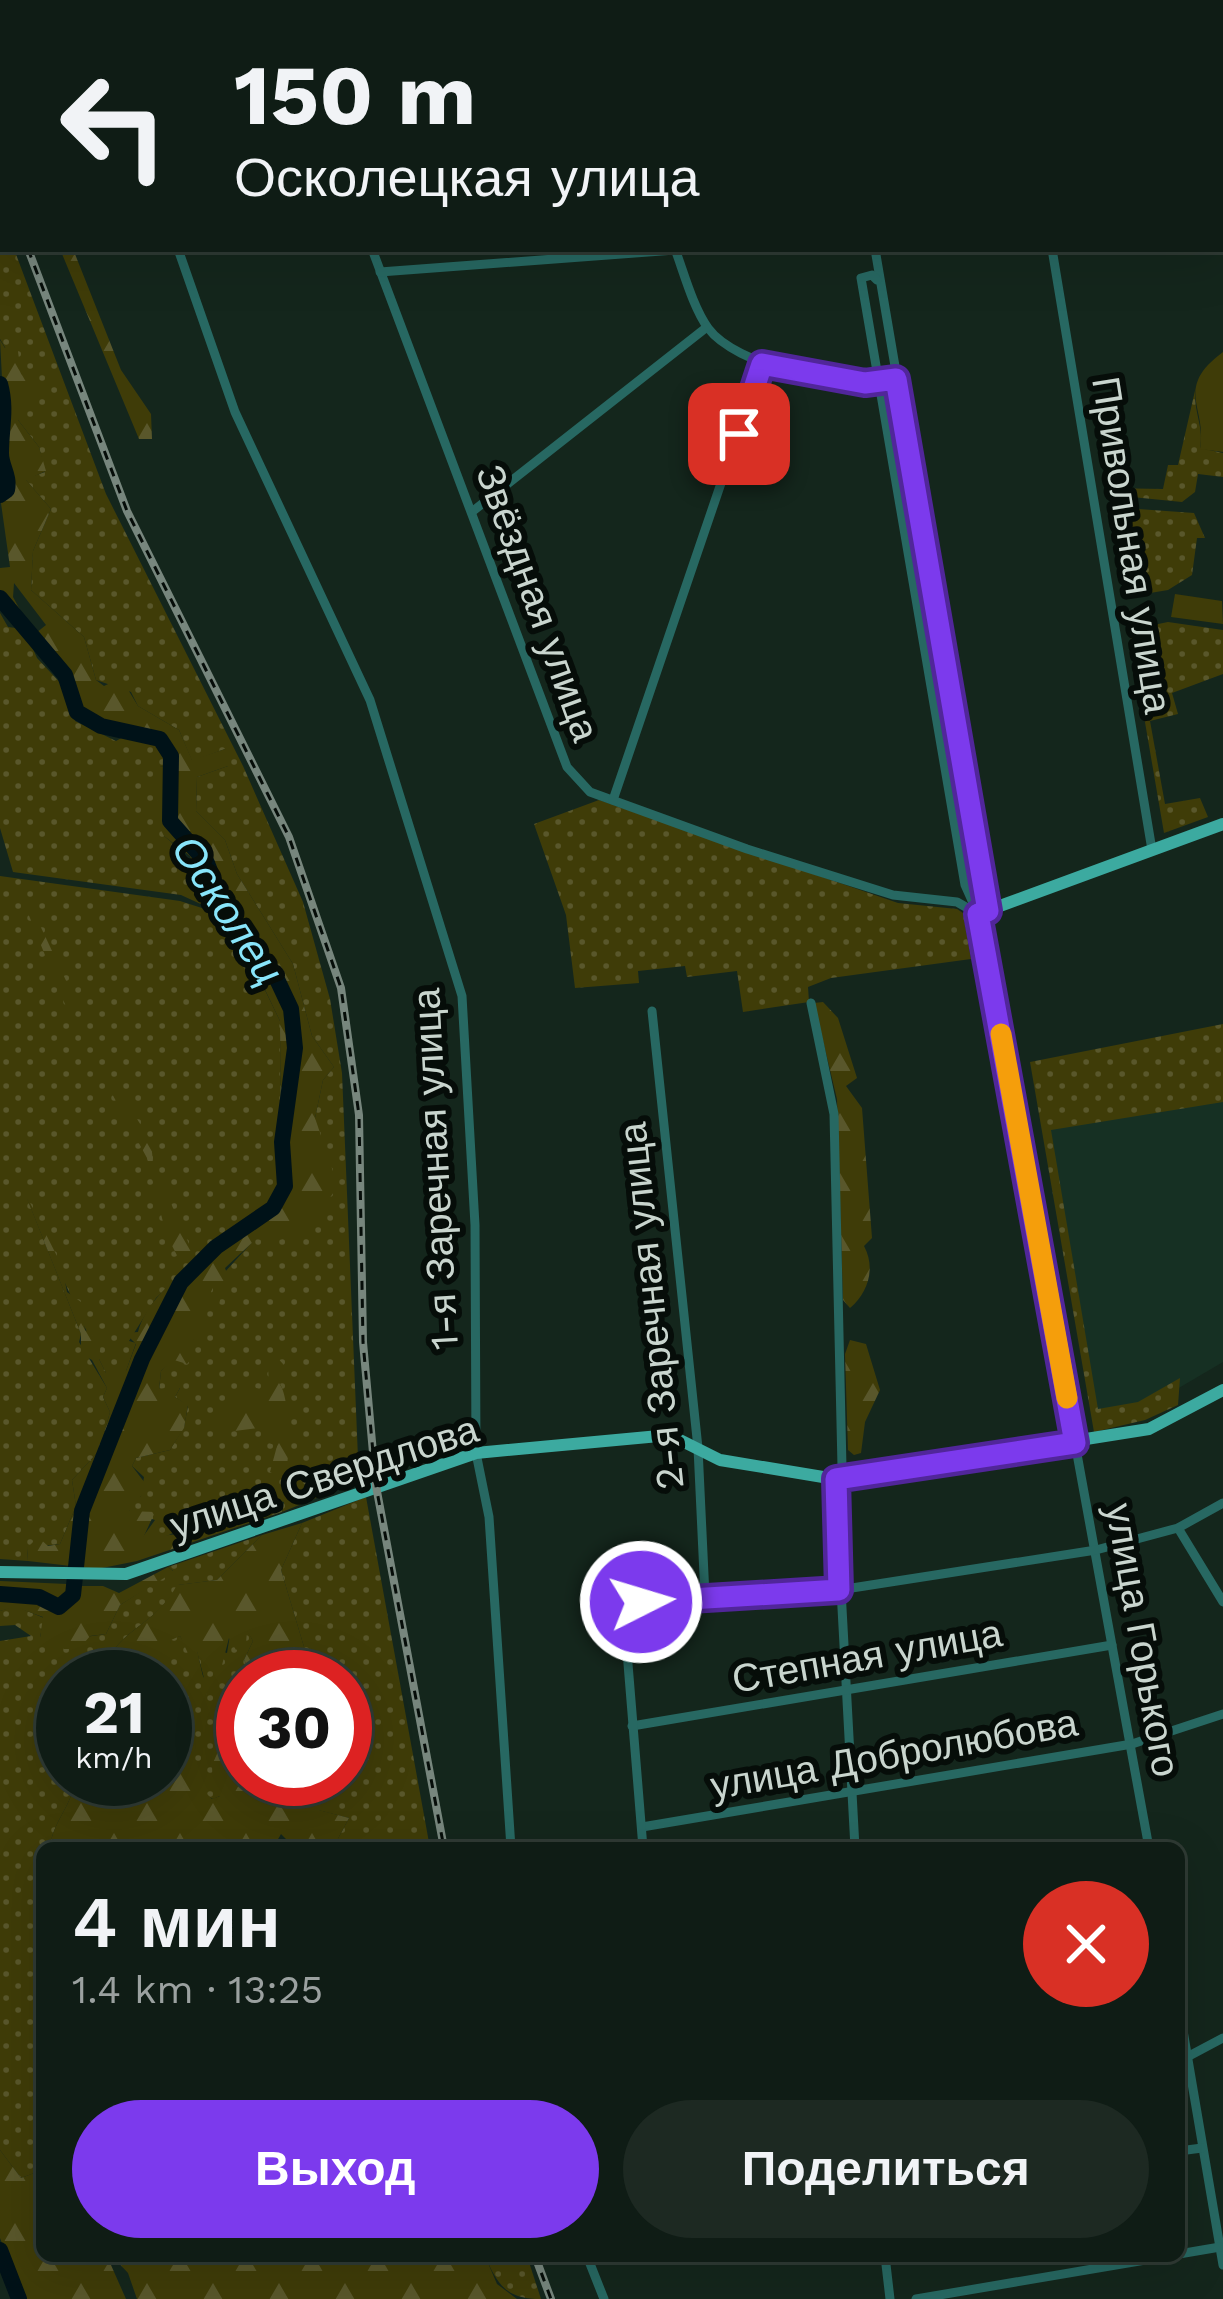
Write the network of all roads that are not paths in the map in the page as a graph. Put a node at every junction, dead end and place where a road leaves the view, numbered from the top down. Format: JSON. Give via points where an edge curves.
{"nodes":[{"id":1,"x":179,"y":252,"type":"edge"},
{"id":2,"x":373,"y":252,"type":"edge"},
{"id":3,"x":637,"y":252,"type":"edge"},
{"id":4,"x":676,"y":252,"type":"edge"},
{"id":5,"x":875,"y":252,"type":"edge"},
{"id":6,"x":1052,"y":252,"type":"edge"},
{"id":7,"x":380,"y":272,"type":"junction"},
{"id":8,"x":880,"y":282,"type":"junction"},
{"id":9,"x":707,"y":327,"type":"junction"},
{"id":10,"x":762,"y":364,"type":"junction"},
{"id":11,"x":896,"y":379,"type":"junction"},
{"id":12,"x":879,"y":382,"type":"junction"},
{"id":13,"x":473,"y":512,"type":"junction"},
{"id":14,"x":613,"y":800,"type":"junction"},
{"id":15,"x":1223,"y":824,"type":"edge"},
{"id":16,"x":1152,"y":850,"type":"junction"},
{"id":17,"x":983,"y":912,"type":"junction"},
{"id":18,"x":811,"y":1003,"type":"dead end"},
{"id":19,"x":652,"y":1011,"type":"dead end"},
{"id":20,"x":1223,"y":1390,"type":"edge"},
{"id":21,"x":1075,"y":1443,"type":"junction"},
{"id":22,"x":698,"y":1448,"type":"junction"},
{"id":23,"x":476,"y":1454,"type":"junction"},
{"id":24,"x":836,"y":1479,"type":"junction"},
{"id":25,"x":1223,"y":1502,"type":"edge"},
{"id":26,"x":1178,"y":1528,"type":"junction"},
{"id":27,"x":1096,"y":1550,"type":"junction"},
{"id":28,"x":0,"y":1572,"type":"edge"},
{"id":29,"x":839,"y":1590,"type":"junction"},
{"id":30,"x":704,"y":1596,"type":"junction"},
{"id":31,"x":1223,"y":1602,"type":"edge"},
{"id":32,"x":1112,"y":1645,"type":"junction"},
{"id":33,"x":844,"y":1691,"type":"junction"},
{"id":34,"x":1223,"y":1714,"type":"edge"},
{"id":35,"x":632,"y":1726,"type":"junction"},
{"id":36,"x":1132,"y":1744,"type":"junction"},
{"id":37,"x":852,"y":1792,"type":"junction"},
{"id":38,"x":642,"y":1827,"type":"junction"},
{"id":39,"x":511,"y":1842,"type":"edge"},
{"id":40,"x":643,"y":1842,"type":"edge"},
{"id":41,"x":855,"y":1842,"type":"edge"},
{"id":42,"x":1146,"y":1842,"type":"edge"},
{"id":43,"x":1223,"y":2038,"type":"edge"},
{"id":44,"x":1185,"y":2047,"type":"edge"},
{"id":45,"x":1189,"y":2056,"type":"junction"},
{"id":46,"x":1202,"y":2148,"type":"junction"},
{"id":47,"x":1185,"y":2150,"type":"edge"},
{"id":48,"x":1220,"y":2248,"type":"junction"},
{"id":49,"x":1185,"y":2253,"type":"edge"},
{"id":50,"x":589,"y":2262,"type":"edge"},
{"id":51,"x":886,"y":2262,"type":"edge"},
{"id":52,"x":1134,"y":2262,"type":"edge"},
{"id":53,"x":1223,"y":2266,"type":"edge"},
{"id":54,"x":604,"y":2299,"type":"edge"},
{"id":55,"x":890,"y":2299,"type":"edge"},
{"id":56,"x":916,"y":2299,"type":"edge"}],
"edges":[{"from":1,"to":23,"type":"street","name":"1-я Заречная улица","via":[[235,412],[370,700],[463,996]]},
{"from":2,"to":7,"type":"street","name":"Звёздная улица"},
{"from":3,"to":7,"type":"street"},
{"from":4,"to":9,"type":"street"},
{"from":5,"to":8,"type":"street"},
{"from":6,"to":16,"type":"street","name":"Привольная улица"},
{"from":7,"to":13,"type":"street","name":"Звёздная улица"},
{"from":8,"to":11,"type":"street"},
{"from":8,"to":12,"type":"street","via":[[872,274],[861,278]]},
{"from":9,"to":10,"type":"street"},
{"from":9,"to":13,"type":"street"},
{"from":10,"to":12,"type":"street"},
{"from":10,"to":14,"type":"street"},
{"from":11,"to":12,"type":"street"},
{"from":11,"to":17,"type":"street"},
{"from":12,"to":17,"type":"street","via":[[964,885]]},
{"from":13,"to":14,"type":"street","name":"Звёздная улица","via":[[567,767],[590,791]]},
{"from":14,"to":17,"type":"street","name":"Звёздная улица","via":[[893,895]]},
{"from":15,"to":16,"type":"main road"},
{"from":16,"to":17,"type":"main road"},
{"from":17,"to":21,"type":"main road"},
{"from":18,"to":24,"type":"street","via":[[834,1114],[842,1467]]},
{"from":19,"to":22,"type":"street","name":"2-я Заречная улица"},
{"from":20,"to":21,"type":"main road","name":"улица Свердлова","via":[[1149,1429]]},
{"from":21,"to":24,"type":"main road","name":"улица Свердлова"},
{"from":21,"to":27,"type":"street","name":"улица Горького"},
{"from":22,"to":23,"type":"main road","name":"улица Свердлова","via":[[670,1435]]},
{"from":22,"to":24,"type":"main road","name":"улица Свердлова","via":[[720,1460]]},
{"from":22,"to":30,"type":"street","name":"2-я Заречная улица"},
{"from":23,"to":28,"type":"main road","name":"улица Свердлова","via":[[126,1574]]},
{"from":23,"to":39,"type":"street","name":"1-я Заречная улица","via":[[489,1517]]},
{"from":24,"to":29,"type":"street"},
{"from":25,"to":26,"type":"street"},
{"from":26,"to":27,"type":"street"},
{"from":26,"to":31,"type":"street"},
{"from":27,"to":29,"type":"street"},
{"from":27,"to":32,"type":"street","name":"улица Горького"},
{"from":29,"to":30,"type":"street"},
{"from":29,"to":33,"type":"street"},
{"from":30,"to":35,"type":"street","via":[[641,1602],[625,1627]]},
{"from":32,"to":33,"type":"street","name":"Степная улица"},
{"from":32,"to":36,"type":"street","name":"улица Горького"},
{"from":33,"to":35,"type":"street","name":"Степная улица"},
{"from":33,"to":37,"type":"street"},
{"from":34,"to":36,"type":"street","name":"улица Добролюбова"},
{"from":35,"to":38,"type":"street"},
{"from":36,"to":37,"type":"street","name":"улица Добролюбова"},
{"from":36,"to":42,"type":"street","name":"улица Горького"},
{"from":37,"to":38,"type":"street","name":"улица Добролюбова"},
{"from":37,"to":41,"type":"street"},
{"from":38,"to":40,"type":"street"},
{"from":43,"to":45,"type":"street"},
{"from":44,"to":45,"type":"street"},
{"from":45,"to":46,"type":"street"},
{"from":46,"to":47,"type":"street"},
{"from":46,"to":48,"type":"street"},
{"from":48,"to":49,"type":"street"},
{"from":48,"to":53,"type":"street"},
{"from":50,"to":54,"type":"street"},
{"from":51,"to":55,"type":"street"},
{"from":52,"to":56,"type":"street"}]}
